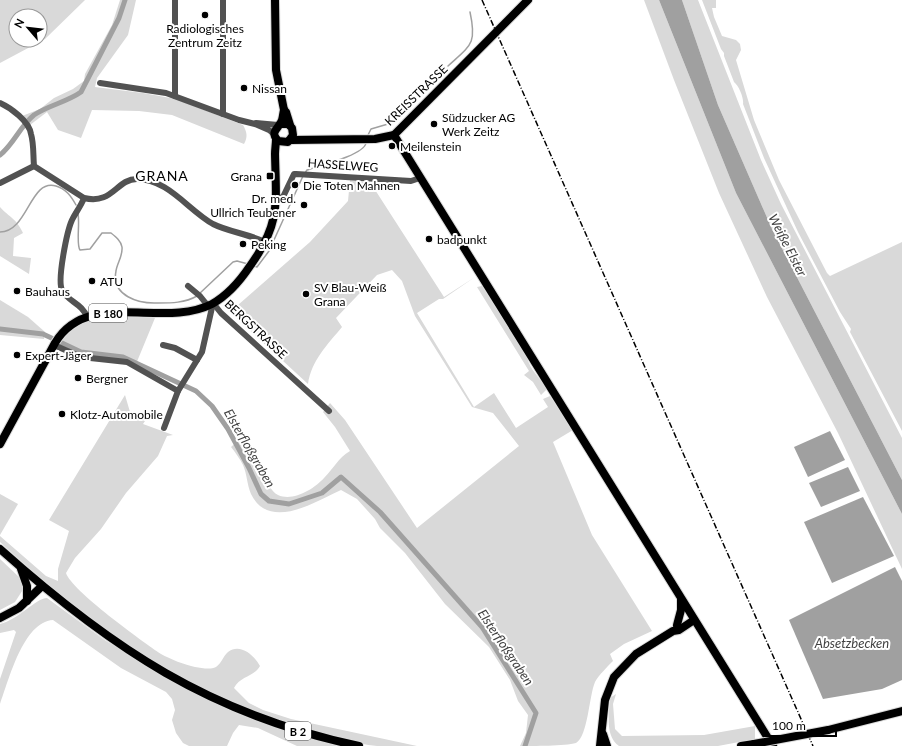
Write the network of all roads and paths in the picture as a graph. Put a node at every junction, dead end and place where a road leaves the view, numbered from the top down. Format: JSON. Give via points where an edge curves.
{"nodes":[{"id":1,"x":175,"y":0,"type":"edge"},
{"id":2,"x":223,"y":0,"type":"edge"},
{"id":3,"x":275,"y":0,"type":"edge"},
{"id":4,"x":528,"y":0,"type":"edge"},
{"id":5,"x":100,"y":83,"type":"dead end"},
{"id":6,"x":175,"y":96,"type":"junction"},
{"id":7,"x":0,"y":103,"type":"edge"},
{"id":8,"x":284,"y":110,"type":"junction"},
{"id":9,"x":223,"y":114,"type":"junction"},
{"id":10,"x":255,"y":124,"type":"junction"},
{"id":11,"x":279,"y":124,"type":"junction"},
{"id":12,"x":292,"y":128,"type":"junction"},
{"id":13,"x":394,"y":135,"type":"junction"},
{"id":14,"x":275,"y":136,"type":"junction"},
{"id":15,"x":306,"y":138,"type":"junction"},
{"id":16,"x":288,"y":141,"type":"junction"},
{"id":17,"x":276,"y":159,"type":"junction"},
{"id":18,"x":34,"y":166,"type":"junction"},
{"id":19,"x":420,"y":178,"type":"junction"},
{"id":20,"x":0,"y":183,"type":"edge"},
{"id":21,"x":84,"y":198,"type":"junction"},
{"id":22,"x":277,"y":199,"type":"junction"},
{"id":23,"x":265,"y":242,"type":"junction"},
{"id":24,"x":188,"y":286,"type":"dead end"},
{"id":25,"x":210,"y":305,"type":"junction"},
{"id":26,"x":88,"y":317,"type":"junction"},
{"id":27,"x":56,"y":342,"type":"junction"},
{"id":28,"x":163,"y":345,"type":"dead end"},
{"id":29,"x":197,"y":360,"type":"junction"},
{"id":30,"x":181,"y":386,"type":"junction"},
{"id":31,"x":329,"y":411,"type":"dead end"},
{"id":32,"x":164,"y":428,"type":"dead end"},
{"id":33,"x":0,"y":444,"type":"edge"},
{"id":34,"x":0,"y":550,"type":"edge"},
{"id":35,"x":21,"y":568,"type":"junction"},
{"id":36,"x":42,"y":586,"type":"junction"},
{"id":37,"x":681,"y":599,"type":"junction"},
{"id":38,"x":27,"y":601,"type":"junction"},
{"id":39,"x":0,"y":618,"type":"edge"},
{"id":40,"x":693,"y":618,"type":"junction"},
{"id":41,"x":677,"y":628,"type":"junction"},
{"id":42,"x":703,"y":633,"type":"junction"},
{"id":43,"x":902,"y":711,"type":"edge"},
{"id":44,"x":771,"y":743,"type":"edge"},
{"id":45,"x":603,"y":745,"type":"edge"},
{"id":46,"x":359,"y":746,"type":"edge"},
{"id":47,"x":741,"y":746,"type":"edge"}],
"edges":[{"from":1,"to":6,"type":"street"},
{"from":2,"to":9,"type":"street"},
{"from":3,"to":8,"type":"main road","via":[[276,70]]},
{"from":4,"to":13,"type":"main road","name":"KREISSTRASSE"},
{"from":5,"to":6,"type":"street","via":[[165,92]]},
{"from":6,"to":9,"type":"street"},
{"from":7,"to":18,"type":"street","via":[[12,109],[27,126],[32,141]]},
{"from":8,"to":11,"type":"main road"},
{"from":8,"to":12,"type":"main road"},
{"from":9,"to":10,"type":"street"},
{"from":10,"to":11,"type":"street"},
{"from":10,"to":14,"type":"street"},
{"from":11,"to":12,"type":"main road","via":[[285,123]]},
{"from":11,"to":14,"type":"main road"},
{"from":12,"to":15,"type":"main road","name":"KREISSTRASSE"},
{"from":12,"to":16,"type":"main road"},
{"from":13,"to":15,"type":"main road","name":"KREISSTRASSE","via":[[366,139]]},
{"from":13,"to":19,"type":"main road"},
{"from":14,"to":16,"type":"main road"},
{"from":14,"to":17,"type":"main road","number":"B 180"},
{"from":15,"to":16,"type":"main road","name":"KREISSTRASSE"},
{"from":16,"to":17,"type":"main road","number":"B 180"},
{"from":17,"to":22,"type":"main road","number":"B 180"},
{"from":18,"to":20,"type":"street"},
{"from":18,"to":21,"type":"street"},
{"from":19,"to":22,"type":"street","name":"HASSELWEG","via":[[411,181],[294,174],[285,194]]},
{"from":19,"to":37,"type":"main road"},
{"from":21,"to":23,"type":"street","via":[[101,199],[135,179],[151,181],[166,189],[212,224]]},
{"from":21,"to":26,"type":"street","via":[[72,221],[60,277],[62,290],[80,305]]},
{"from":22,"to":23,"type":"main road","number":"B 180","via":[[274,223]]},
{"from":23,"to":25,"type":"main road","number":"B 180","via":[[248,270],[229,292]]},
{"from":24,"to":25,"type":"street"},
{"from":25,"to":26,"type":"main road","number":"B 180","via":[[172,314],[116,312]]},
{"from":25,"to":29,"type":"street","name":"BERGSTRASSE","via":[[202,352]]},
{"from":25,"to":31,"type":"street","name":"BERGSTRASSE"},
{"from":26,"to":27,"type":"main road","number":"B 180","via":[[69,326]]},
{"from":27,"to":30,"type":"street","via":[[81,357],[127,362]]},
{"from":27,"to":33,"type":"main road","number":"B 180"},
{"from":28,"to":29,"type":"street","via":[[175,348]]},
{"from":29,"to":30,"type":"street","name":"BERGSTRASSE"},
{"from":30,"to":32,"type":"street","name":"BERGSTRASSE"},
{"from":34,"to":35,"type":"main road","number":"B 2"},
{"from":35,"to":36,"type":"main road","number":"B 2"},
{"from":35,"to":38,"type":"main road","via":[[27,586]]},
{"from":36,"to":38,"type":"main road"},
{"from":36,"to":46,"type":"main road","number":"B 2","via":[[89,624],[166,675],[240,710],[294,729]]},
{"from":37,"to":40,"type":"main road"},
{"from":37,"to":41,"type":"main road"},
{"from":38,"to":39,"type":"main road","via":[[13,613]]},
{"from":40,"to":41,"type":"main road"},
{"from":40,"to":42,"type":"main road"},
{"from":41,"to":42,"type":"main road"},
{"from":41,"to":45,"type":"main road","via":[[636,654],[614,677],[605,700]]},
{"from":42,"to":44,"type":"main road"},
{"from":43,"to":47,"type":"main road","bridge":true,"via":[[828,730]]}]}
